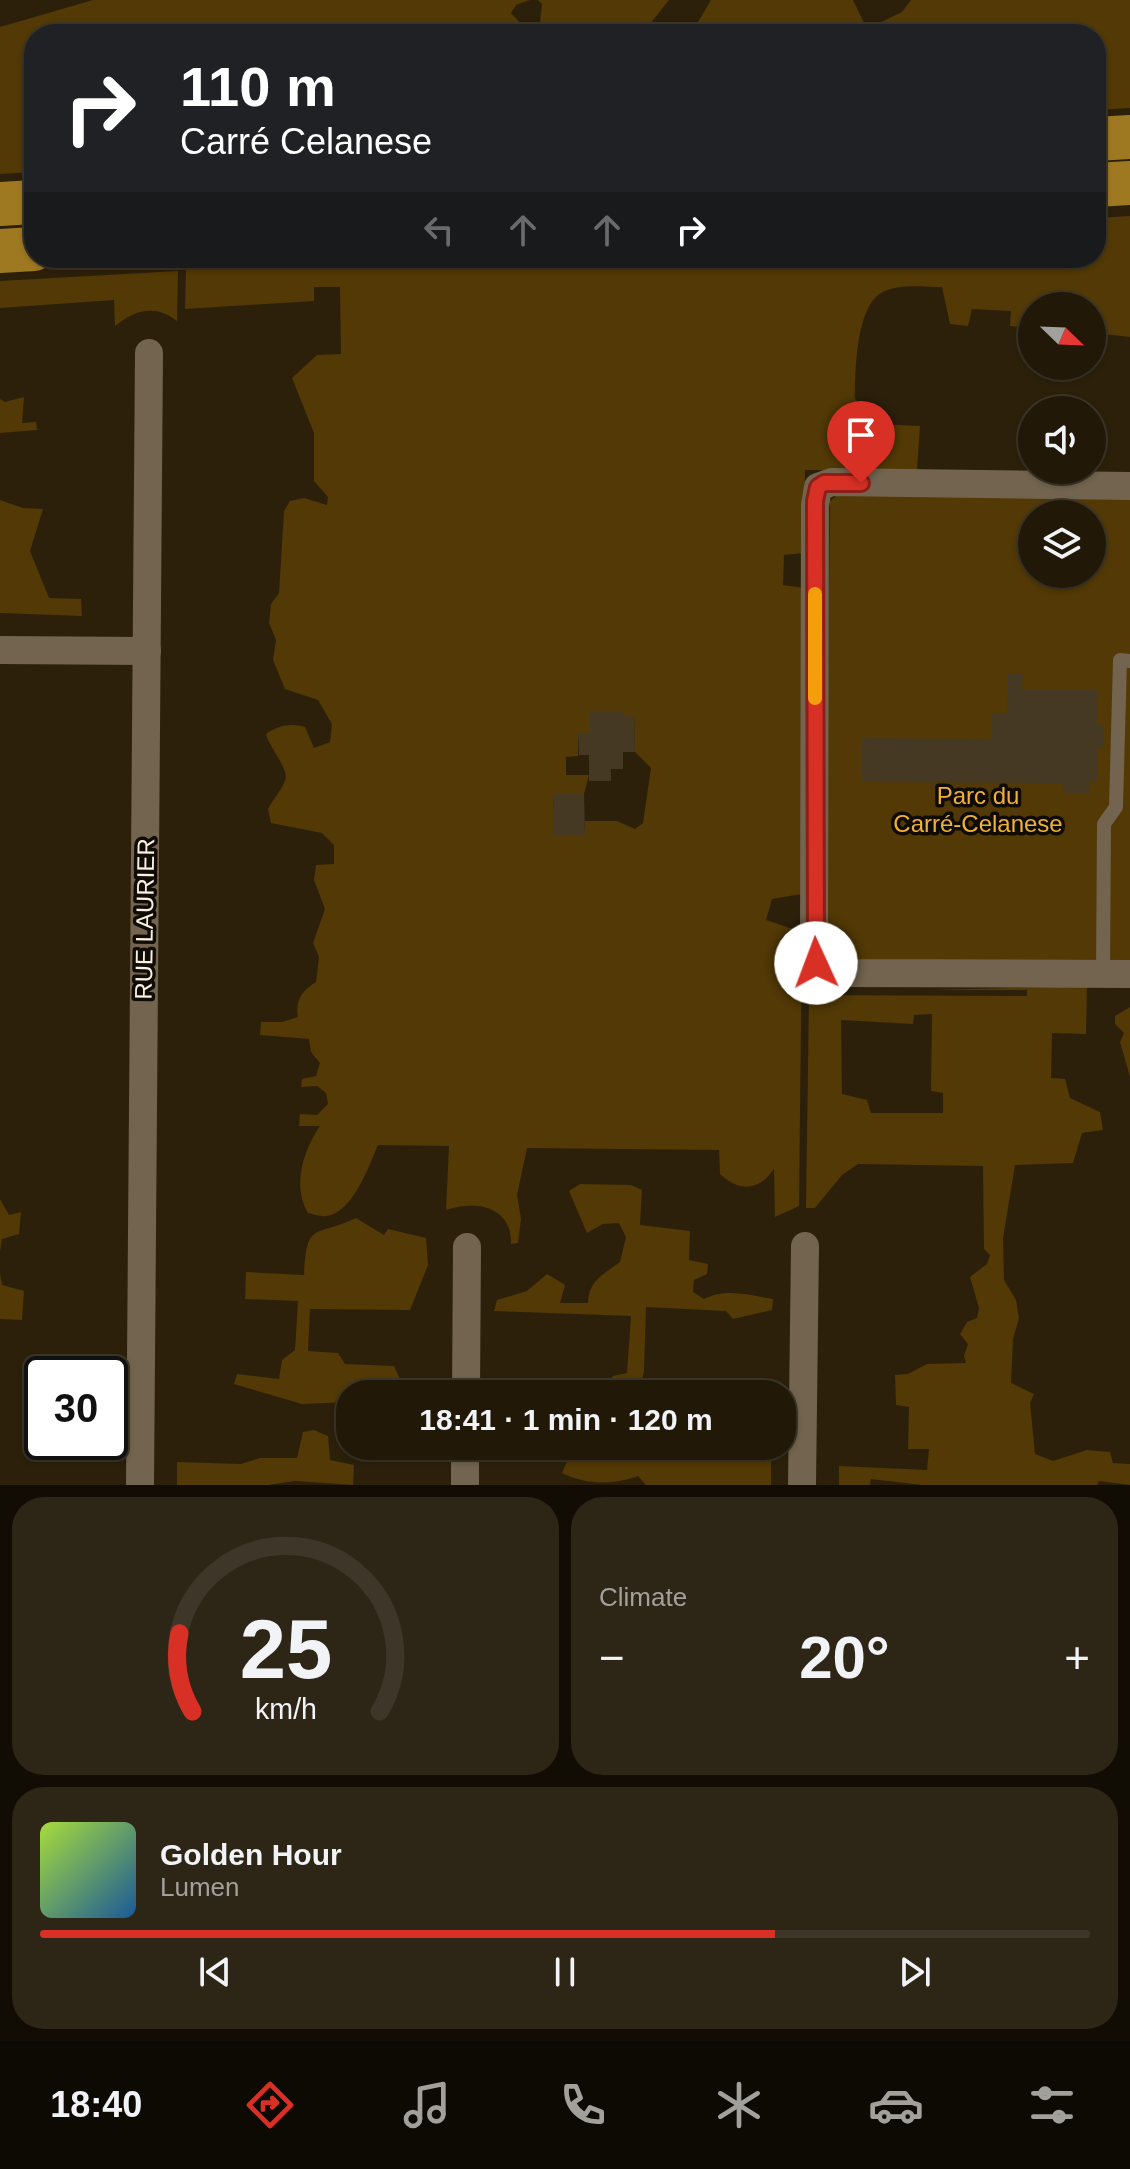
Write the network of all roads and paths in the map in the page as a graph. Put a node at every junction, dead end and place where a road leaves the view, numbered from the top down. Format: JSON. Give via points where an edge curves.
{"nodes":[{"id":1,"x":1130,"y":137,"type":"edge"},
{"id":2,"x":1106,"y":138,"type":"edge"},
{"id":3,"x":1130,"y":183,"type":"edge"},
{"id":4,"x":1106,"y":184,"type":"edge"},
{"id":5,"x":24,"y":203,"type":"edge"},
{"id":6,"x":0,"y":204,"type":"edge"},
{"id":7,"x":24,"y":250,"type":"edge"},
{"id":8,"x":0,"y":251,"type":"edge"},
{"id":9,"x":149,"y":353,"type":"dead end"},
{"id":10,"x":1130,"y":486,"type":"edge"},
{"id":11,"x":0,"y":650,"type":"edge"},
{"id":12,"x":147,"y":651,"type":"junction"},
{"id":13,"x":1130,"y":661,"type":"edge"},
{"id":14,"x":1117,"y":974,"type":"edge"},
{"id":15,"x":805,"y":1246,"type":"dead end"},
{"id":16,"x":467,"y":1247,"type":"dead end"},
{"id":17,"x":466,"y":1380,"type":"edge"},
{"id":18,"x":465,"y":1460,"type":"edge"},
{"id":19,"x":140,"y":1485,"type":"edge"},
{"id":20,"x":465,"y":1485,"type":"edge"},
{"id":21,"x":802,"y":1485,"type":"edge"}],
"edges":[{"from":1,"to":2,"type":"main road"},
{"from":3,"to":4,"type":"main road"},
{"from":5,"to":6,"type":"main road"},
{"from":7,"to":8,"type":"main road"},
{"from":9,"to":12,"type":"street","name":"RUE LAURIER"},
{"from":10,"to":14,"type":"street","via":[[832,482],[820,485],[815,501],[816,963],[832,973]]},
{"from":11,"to":12,"type":"street"},
{"from":12,"to":19,"type":"street","name":"RUE LAURIER"},
{"from":13,"to":14,"type":"lane","via":[[1120,660],[1116,807],[1104,824]]},
{"from":15,"to":21,"type":"street"},
{"from":16,"to":17,"type":"street"},
{"from":18,"to":20,"type":"street"}]}
